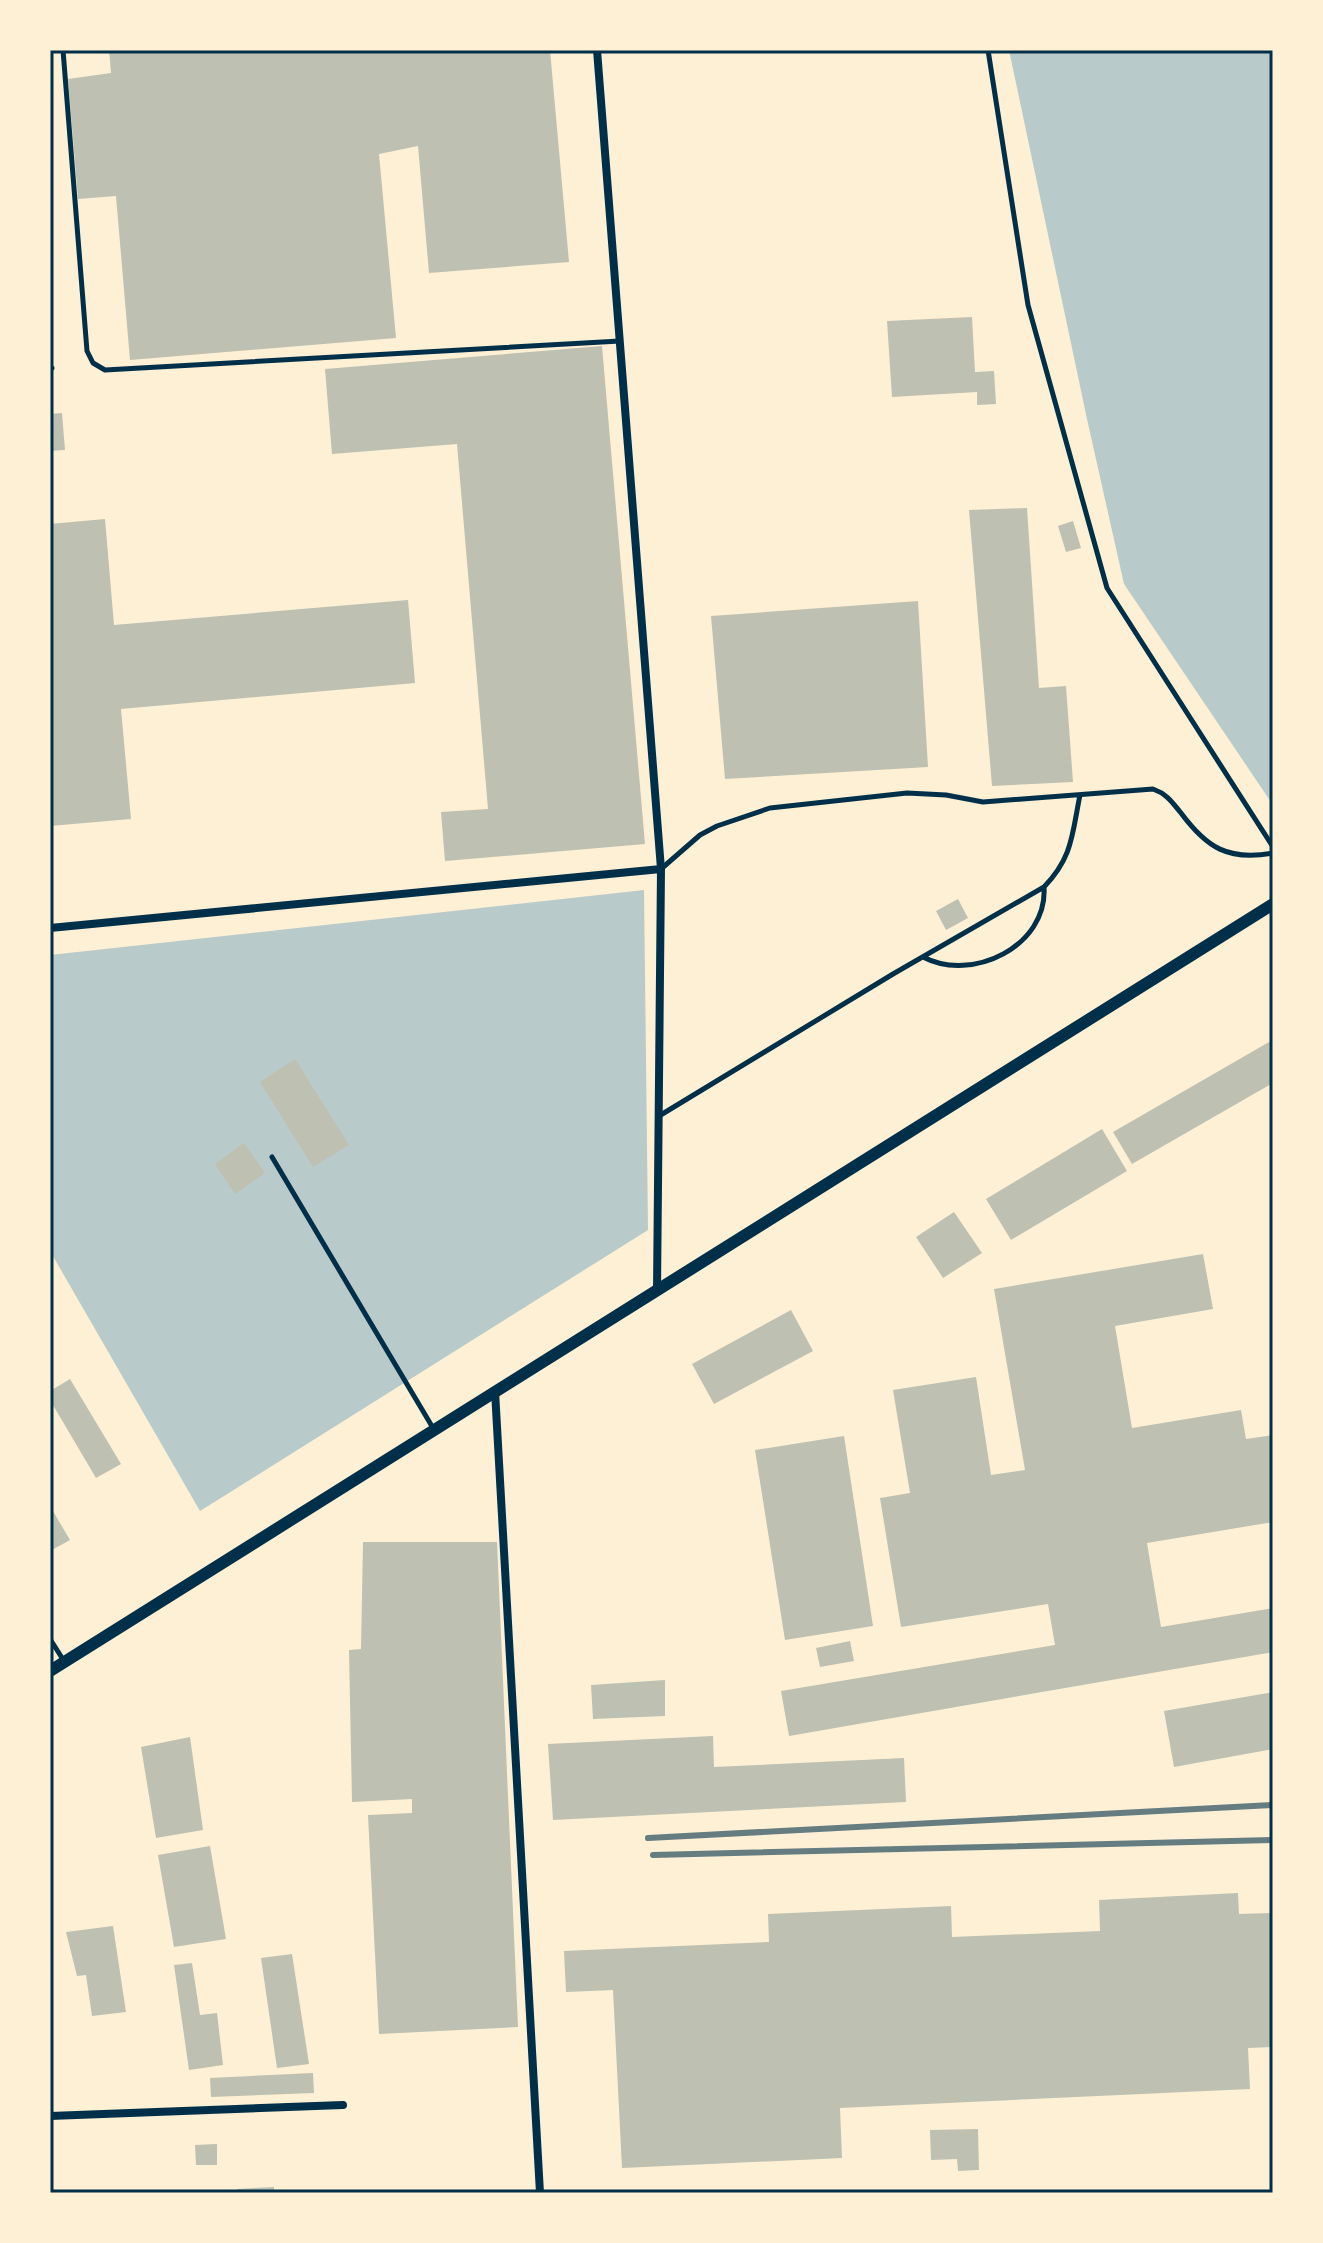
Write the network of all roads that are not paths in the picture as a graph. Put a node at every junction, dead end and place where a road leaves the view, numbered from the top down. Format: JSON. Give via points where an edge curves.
{"nodes":[{"id":1,"x":63,"y":50,"type":"edge"},
{"id":2,"x":597,"y":50,"type":"edge"},
{"id":3,"x":988,"y":50,"type":"edge"},
{"id":4,"x":620,"y":341,"type":"junction"},
{"id":5,"x":1080,"y":795,"type":"junction"},
{"id":6,"x":1273,"y":847,"type":"edge"},
{"id":7,"x":1273,"y":853,"type":"edge"},
{"id":8,"x":661,"y":869,"type":"junction"},
{"id":9,"x":1044,"y":887,"type":"junction"},
{"id":10,"x":1273,"y":904,"type":"edge"},
{"id":11,"x":50,"y":928,"type":"edge"},
{"id":12,"x":922,"y":957,"type":"junction"},
{"id":13,"x":659,"y":1116,"type":"junction"},
{"id":14,"x":272,"y":1157,"type":"dead end"},
{"id":15,"x":657,"y":1292,"type":"junction"},
{"id":16,"x":495,"y":1390,"type":"junction"},
{"id":17,"x":434,"y":1429,"type":"junction"},
{"id":18,"x":50,"y":1639,"type":"edge"},
{"id":19,"x":65,"y":1662,"type":"junction"},
{"id":20,"x":50,"y":1671,"type":"edge"},
{"id":21,"x":343,"y":2105,"type":"dead end"},
{"id":22,"x":50,"y":2116,"type":"edge"},
{"id":23,"x":540,"y":2193,"type":"edge"}],
"edges":[{"from":1,"to":4,"type":"lane","via":[[87,351],[98,367]]},
{"from":2,"to":4,"type":"street"},
{"from":3,"to":6,"type":"lane","via":[[1028,305],[1107,588]]},
{"from":4,"to":8,"type":"street"},
{"from":5,"to":7,"type":"lane","via":[[1153,789],[1168,796],[1219,851]]},
{"from":5,"to":8,"type":"lane","via":[[983,802],[907,793],[770,808],[700,835]]},
{"from":5,"to":9,"type":"lane","via":[[1068,857]]},
{"from":8,"to":11,"type":"street"},
{"from":8,"to":13,"type":"street"},
{"from":9,"to":12,"type":"lane"},
{"from":9,"to":12,"type":"lane","via":[[1041,915],[1023,940],[1001,957],[975,964]]},
{"from":10,"to":15,"type":"street"},
{"from":12,"to":13,"type":"lane"},
{"from":13,"to":15,"type":"street"},
{"from":14,"to":17,"type":"lane"},
{"from":15,"to":16,"type":"street"},
{"from":16,"to":17,"type":"street"},
{"from":16,"to":23,"type":"street"},
{"from":17,"to":19,"type":"street"},
{"from":18,"to":19,"type":"lane"},
{"from":19,"to":20,"type":"street"},
{"from":21,"to":22,"type":"street"}]}
